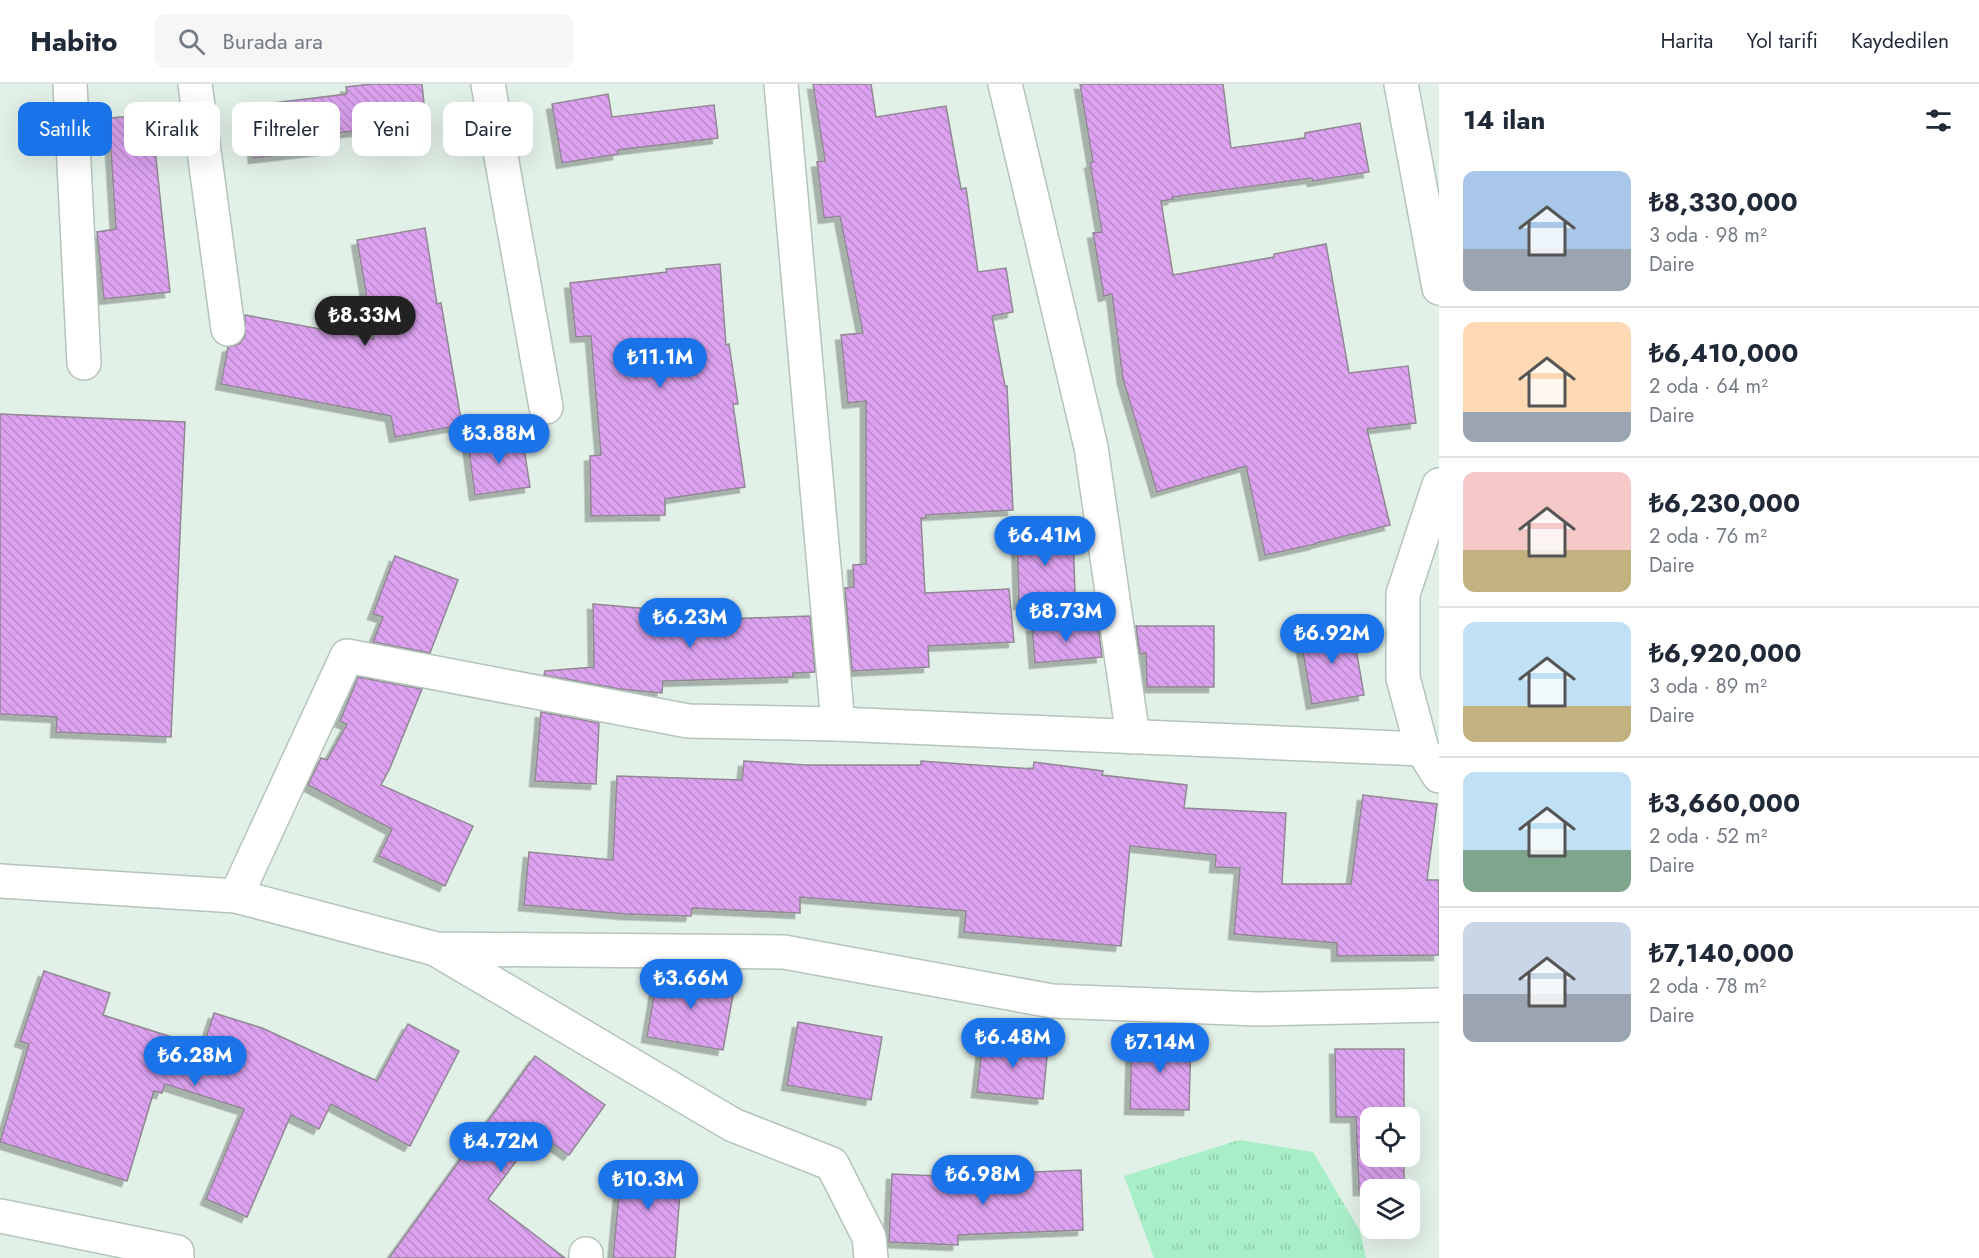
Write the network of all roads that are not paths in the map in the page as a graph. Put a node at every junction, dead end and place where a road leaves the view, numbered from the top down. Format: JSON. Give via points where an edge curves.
{"nodes":[{"id":1,"x":70,"y":84,"type":"edge"},
{"id":2,"x":195,"y":84,"type":"edge"},
{"id":3,"x":488,"y":84,"type":"edge"},
{"id":4,"x":781,"y":84,"type":"edge"},
{"id":5,"x":1005,"y":84,"type":"edge"},
{"id":6,"x":1401,"y":84,"type":"edge"},
{"id":7,"x":1439,"y":288,"type":"edge"},
{"id":8,"x":228,"y":328,"type":"dead end"},
{"id":9,"x":84,"y":363,"type":"dead end"},
{"id":10,"x":546,"y":407,"type":"dead end"},
{"id":11,"x":1439,"y":484,"type":"edge"},
{"id":12,"x":838,"y":724,"type":"junction"},
{"id":13,"x":1133,"y":737,"type":"junction"},
{"id":14,"x":1430,"y":763,"type":"edge"},
{"id":15,"x":0,"y":881,"type":"edge"},
{"id":16,"x":236,"y":896,"type":"junction"},
{"id":17,"x":436,"y":949,"type":"junction"},
{"id":18,"x":1439,"y":1005,"type":"edge"},
{"id":19,"x":0,"y":1216,"type":"edge"},
{"id":20,"x":177,"y":1258,"type":"edge"},
{"id":21,"x":871,"y":1258,"type":"edge"}],
"edges":[{"from":1,"to":9,"type":"street"},
{"from":2,"to":8,"type":"street"},
{"from":3,"to":10,"type":"street"},
{"from":4,"to":12,"type":"street"},
{"from":5,"to":13,"type":"street","via":[[1091,447]]},
{"from":6,"to":7,"type":"street"},
{"from":11,"to":14,"type":"street","via":[[1403,594],[1403,678]]},
{"from":12,"to":13,"type":"street"},
{"from":12,"to":16,"type":"street","via":[[688,721],[347,656]]},
{"from":13,"to":14,"type":"street"},
{"from":15,"to":16,"type":"street"},
{"from":16,"to":17,"type":"street"},
{"from":17,"to":18,"type":"street","via":[[784,952],[1052,1001],[1258,1009]]},
{"from":17,"to":21,"type":"street","via":[[733,1125],[832,1164],[869,1237]]},
{"from":19,"to":20,"type":"street","via":[[177,1252]]}]}
